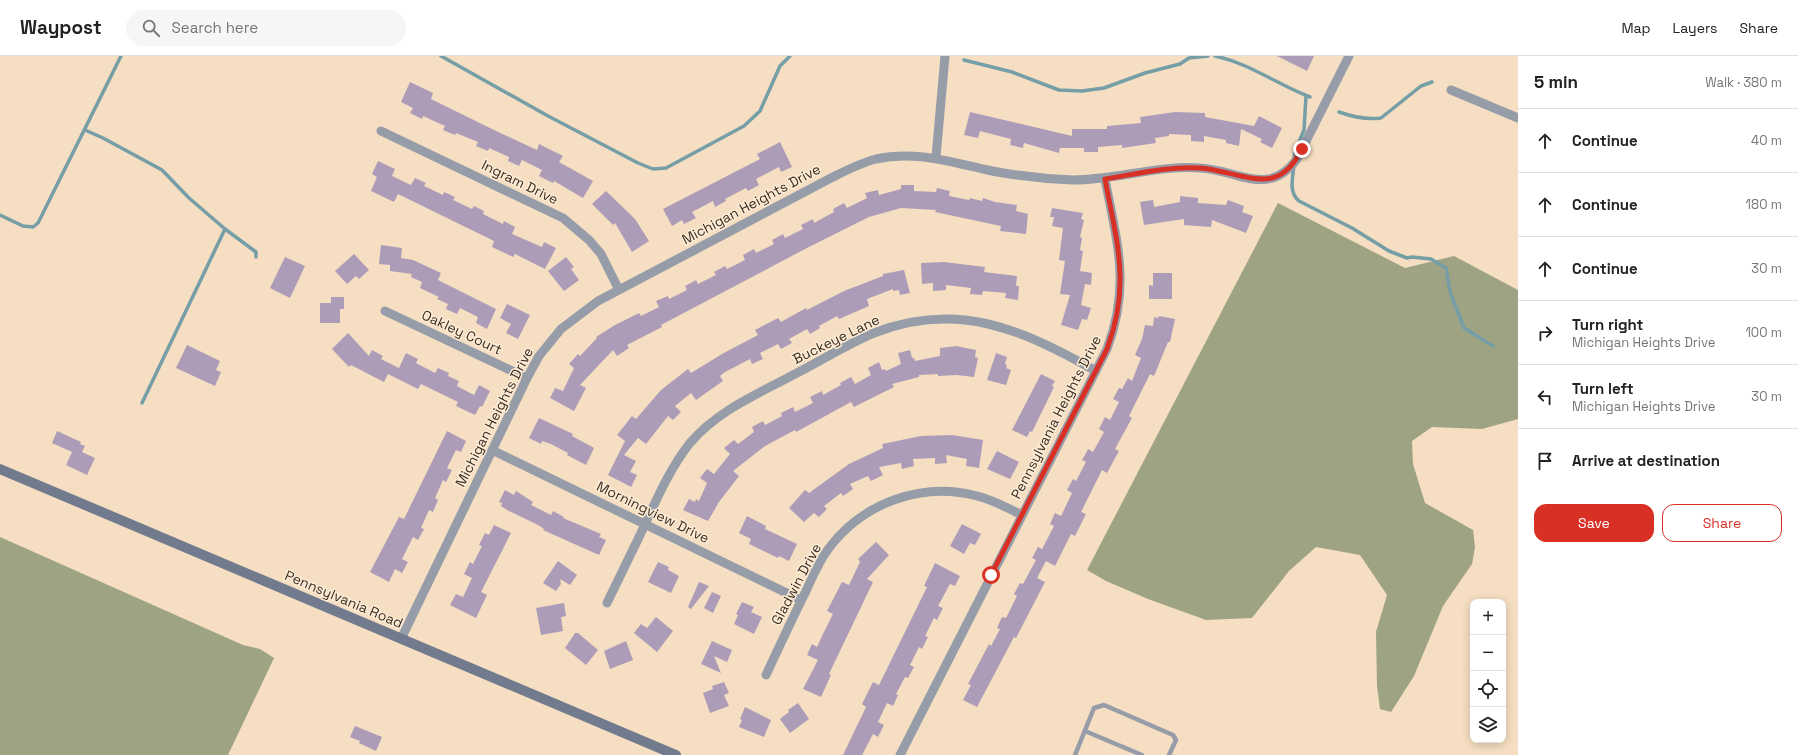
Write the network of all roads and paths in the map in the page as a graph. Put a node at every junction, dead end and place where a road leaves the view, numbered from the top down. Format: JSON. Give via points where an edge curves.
{"nodes":[{"id":1,"x":945,"y":56,"type":"edge"},
{"id":2,"x":1349,"y":56,"type":"edge"},
{"id":3,"x":1451,"y":90,"type":"dead end"},
{"id":4,"x":1518,"y":118,"type":"edge"},
{"id":5,"x":381,"y":131,"type":"dead end"},
{"id":6,"x":936,"y":158,"type":"junction"},
{"id":7,"x":1105,"y":179,"type":"junction"},
{"id":8,"x":619,"y":290,"type":"junction"},
{"id":9,"x":385,"y":311,"type":"dead end"},
{"id":10,"x":1096,"y":371,"type":"junction"},
{"id":11,"x":527,"y":378,"type":"junction"},
{"id":12,"x":492,"y":450,"type":"junction"},
{"id":13,"x":0,"y":469,"type":"edge"},
{"id":14,"x":1022,"y":515,"type":"junction"},
{"id":15,"x":645,"y":524,"type":"junction"},
{"id":16,"x":801,"y":600,"type":"junction"},
{"id":17,"x":607,"y":603,"type":"dead end"},
{"id":18,"x":401,"y":639,"type":"junction"},
{"id":19,"x":766,"y":675,"type":"dead end"},
{"id":20,"x":1085,"y":731,"type":"junction"},
{"id":21,"x":676,"y":755,"type":"edge"},
{"id":22,"x":900,"y":755,"type":"edge"},
{"id":23,"x":1075,"y":755,"type":"edge"},
{"id":24,"x":1142,"y":755,"type":"edge"},
{"id":25,"x":1169,"y":755,"type":"edge"}],
"edges":[{"from":1,"to":6,"type":"street"},
{"from":2,"to":7,"type":"street","name":"Michigan Heights Drive","via":[[1302,149],[1286,172],[1274,178],[1258,180],[1215,169],[1182,168]]},
{"from":3,"to":4,"type":"street"},
{"from":5,"to":8,"type":"street","name":"Ingram Drive","via":[[563,218],[597,249]]},
{"from":6,"to":7,"type":"street","name":"Michigan Heights Drive","via":[[993,171],[1041,178]]},
{"from":6,"to":8,"type":"street","name":"Michigan Heights Drive","via":[[910,156],[876,159],[851,168]]},
{"from":7,"to":10,"type":"street","name":"Pennsylvania Heights Drive","via":[[1121,270],[1119,308],[1111,338]]},
{"from":8,"to":11,"type":"street","name":"Michigan Heights Drive","via":[[582,312],[561,329],[539,356]]},
{"from":9,"to":11,"type":"street","name":"Oakley Court"},
{"from":10,"to":14,"type":"street","name":"Pennsylvania Heights Drive"},
{"from":10,"to":15,"type":"street","name":"Buckeye Lane","via":[[1025,334],[983,322],[930,319],[880,331],[729,409],[712,421],[698,434],[675,464]]},
{"from":11,"to":12,"type":"street","name":"Michigan Heights Drive"},
{"from":12,"to":15,"type":"street","name":"Morningview Drive"},
{"from":12,"to":18,"type":"street","name":"Michigan Heights Drive"},
{"from":13,"to":18,"type":"street","name":"Pennsylvania Road"},
{"from":14,"to":16,"type":"street","name":"Gladwin Drive","via":[[995,502],[963,493],[924,493],[888,502],[865,514],[836,540],[821,560]]},
{"from":14,"to":22,"type":"street","name":"Pennsylvania Heights Drive"},
{"from":15,"to":16,"type":"street","name":"Morningview Drive"},
{"from":15,"to":17,"type":"street","name":"Buckeye Lane"},
{"from":16,"to":19,"type":"street","name":"Gladwin Drive"},
{"from":18,"to":21,"type":"street","name":"Pennsylvania Road"},
{"from":20,"to":23,"type":"lane"},
{"from":20,"to":24,"type":"lane"},
{"from":20,"to":25,"type":"lane","via":[[1094,708],[1104,705],[1173,735],[1176,740]]}]}
